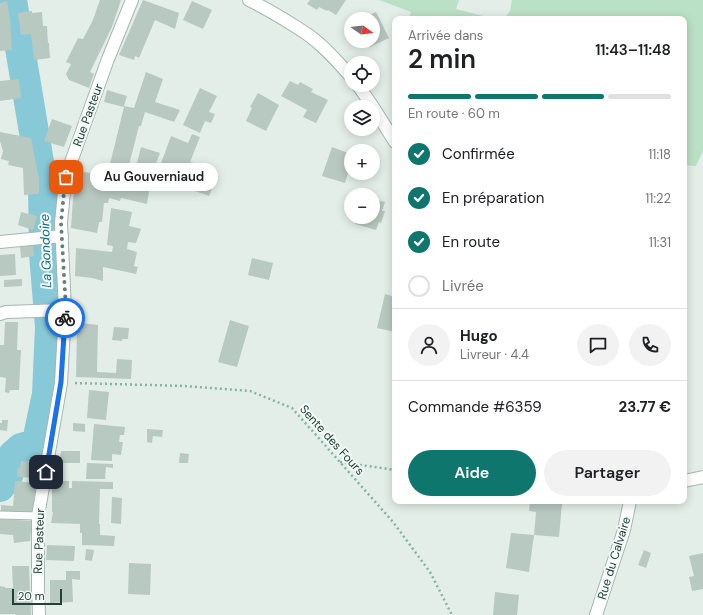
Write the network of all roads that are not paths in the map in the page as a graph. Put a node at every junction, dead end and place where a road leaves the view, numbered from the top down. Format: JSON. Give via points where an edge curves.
{"nodes":[{"id":1,"x":132,"y":0,"type":"edge"},
{"id":2,"x":249,"y":0,"type":"edge"},
{"id":3,"x":344,"y":69,"type":"edge"},
{"id":4,"x":380,"y":118,"type":"edge"},
{"id":5,"x":392,"y":137,"type":"edge"},
{"id":6,"x":50,"y":237,"type":"junction"},
{"id":7,"x":0,"y":242,"type":"edge"},
{"id":8,"x":60,"y":310,"type":"junction"},
{"id":9,"x":0,"y":314,"type":"edge"},
{"id":10,"x":703,"y":477,"type":"edge"},
{"id":11,"x":687,"y":480,"type":"edge"},
{"id":12,"x":629,"y":504,"type":"edge"},
{"id":13,"x":0,"y":514,"type":"edge"},
{"id":14,"x":38,"y":516,"type":"junction"},
{"id":15,"x":39,"y":615,"type":"edge"},
{"id":16,"x":596,"y":615,"type":"edge"}],
"edges":[{"from":1,"to":6,"type":"street","name":"Rue Pasteur","via":[[66,177],[61,223]]},
{"from":2,"to":3,"type":"street","via":[[308,35]]},
{"from":4,"to":5,"type":"street"},
{"from":6,"to":7,"type":"street"},
{"from":6,"to":8,"type":"street","name":"Rue Pasteur"},
{"from":8,"to":9,"type":"street"},
{"from":8,"to":14,"type":"street","name":"Rue Pasteur","via":[[61,382]]},
{"from":10,"to":11,"type":"street"},
{"from":12,"to":16,"type":"street","name":"Rue du Calvaire","via":[[624,530]]},
{"from":13,"to":14,"type":"lane"},
{"from":14,"to":15,"type":"street","name":"Rue Pasteur"}]}
